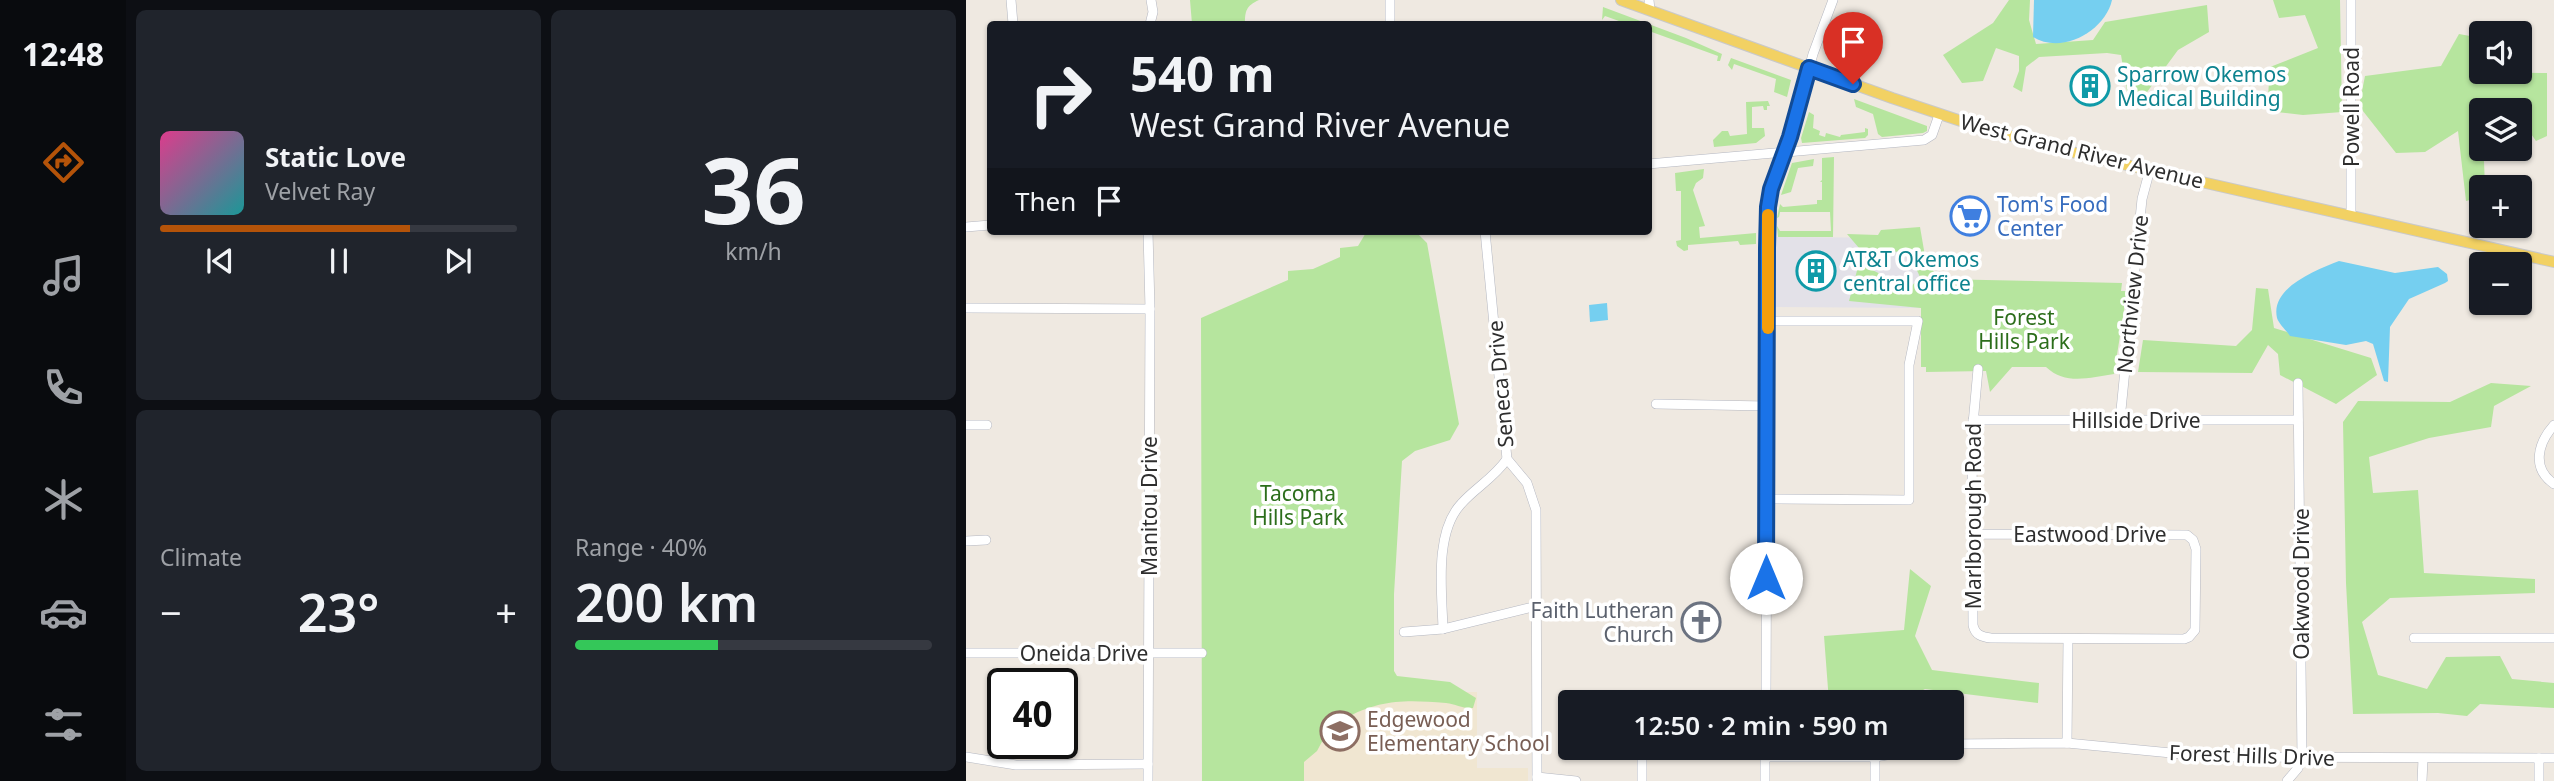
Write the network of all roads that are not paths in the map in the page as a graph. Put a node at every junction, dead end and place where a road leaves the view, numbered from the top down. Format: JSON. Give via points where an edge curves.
{"nodes":[{"id":1,"x":1011,"y":0,"type":"edge"},
{"id":2,"x":1151,"y":0,"type":"edge"},
{"id":3,"x":1390,"y":0,"type":"edge"},
{"id":4,"x":1621,"y":0,"type":"edge"},
{"id":5,"x":1833,"y":0,"type":"edge"},
{"id":6,"x":2351,"y":0,"type":"edge"},
{"id":7,"x":1649,"y":5,"type":"edge"},
{"id":8,"x":1013,"y":21,"type":"edge"},
{"id":9,"x":1151,"y":21,"type":"edge"},
{"id":10,"x":1390,"y":21,"type":"edge"},
{"id":11,"x":1809,"y":68,"type":"junction"},
{"id":12,"x":1939,"y":115,"type":"junction"},
{"id":13,"x":1784,"y":151,"type":"junction"},
{"id":14,"x":1652,"y":164,"type":"edge"},
{"id":15,"x":2150,"y":169,"type":"junction"},
{"id":16,"x":2351,"y":214,"type":"junction"},
{"id":17,"x":987,"y":225,"type":"edge"},
{"id":18,"x":966,"y":227,"type":"edge"},
{"id":19,"x":1148,"y":235,"type":"edge"},
{"id":20,"x":1485,"y":235,"type":"edge"},
{"id":21,"x":2554,"y":262,"type":"edge"},
{"id":22,"x":966,"y":308,"type":"edge"},
{"id":23,"x":1150,"y":309,"type":"junction"},
{"id":24,"x":1768,"y":321,"type":"junction"},
{"id":25,"x":1978,"y":369,"type":"dead end"},
{"id":26,"x":2298,"y":383,"type":"dead end"},
{"id":27,"x":1656,"y":404,"type":"dead end"},
{"id":28,"x":1767,"y":406,"type":"junction"},
{"id":29,"x":1973,"y":420,"type":"junction"},
{"id":30,"x":2120,"y":420,"type":"junction"},
{"id":31,"x":2298,"y":420,"type":"junction"},
{"id":32,"x":966,"y":425,"type":"edge"},
{"id":33,"x":987,"y":425,"type":"dead end"},
{"id":34,"x":2554,"y":425,"type":"edge"},
{"id":35,"x":1507,"y":459,"type":"junction"},
{"id":36,"x":2554,"y":484,"type":"edge"},
{"id":37,"x":1767,"y":499,"type":"junction"},
{"id":38,"x":1973,"y":534,"type":"junction"},
{"id":39,"x":986,"y":540,"type":"dead end"},
{"id":40,"x":966,"y":541,"type":"edge"},
{"id":41,"x":1537,"y":606,"type":"junction"},
{"id":42,"x":1443,"y":629,"type":"junction"},
{"id":43,"x":1404,"y":632,"type":"dead end"},
{"id":44,"x":2414,"y":638,"type":"dead end"},
{"id":45,"x":2554,"y":638,"type":"edge"},
{"id":46,"x":2068,"y":639,"type":"junction"},
{"id":47,"x":966,"y":653,"type":"edge"},
{"id":48,"x":1149,"y":653,"type":"junction"},
{"id":49,"x":1202,"y":653,"type":"dead end"},
{"id":50,"x":1766,"y":690,"type":"edge"},
{"id":51,"x":2067,"y":743,"type":"junction"},
{"id":52,"x":1964,"y":744,"type":"edge"},
{"id":53,"x":966,"y":757,"type":"edge"},
{"id":54,"x":2302,"y":758,"type":"junction"},
{"id":55,"x":2539,"y":758,"type":"junction"},
{"id":56,"x":2554,"y":758,"type":"edge"},
{"id":57,"x":2423,"y":759,"type":"junction"},
{"id":58,"x":1642,"y":760,"type":"edge"},
{"id":59,"x":1765,"y":760,"type":"edge"},
{"id":60,"x":1875,"y":760,"type":"edge"},
{"id":61,"x":1148,"y":764,"type":"junction"},
{"id":62,"x":1537,"y":779,"type":"edge"},
{"id":63,"x":1148,"y":781,"type":"edge"},
{"id":64,"x":1576,"y":781,"type":"edge"},
{"id":65,"x":1642,"y":781,"type":"edge"},
{"id":66,"x":1765,"y":781,"type":"edge"},
{"id":67,"x":1875,"y":781,"type":"edge"},
{"id":68,"x":2287,"y":781,"type":"edge"},
{"id":69,"x":2421,"y":781,"type":"edge"},
{"id":70,"x":2539,"y":781,"type":"edge"}],
"edges":[{"from":1,"to":8,"type":"street"},
{"from":2,"to":9,"type":"street"},
{"from":3,"to":10,"type":"street"},
{"from":4,"to":7,"type":"main road","name":"West Grand River Avenue"},
{"from":5,"to":11,"type":"street"},
{"from":6,"to":16,"type":"street","name":"Powell Road"},
{"from":7,"to":11,"type":"main road","name":"West Grand River Avenue"},
{"from":11,"to":12,"type":"main road","name":"West Grand River Avenue"},
{"from":11,"to":13,"type":"street"},
{"from":12,"to":13,"type":"street","via":[[1933,133],[1924,140]]},
{"from":12,"to":15,"type":"main road","name":"West Grand River Avenue"},
{"from":13,"to":14,"type":"street"},
{"from":13,"to":24,"type":"street","via":[[1768,207]]},
{"from":15,"to":16,"type":"main road","name":"West Grand River Avenue"},
{"from":15,"to":30,"type":"street","name":"Northview Drive","via":[[2142,199]]},
{"from":16,"to":21,"type":"main road","name":"West Grand River Avenue"},
{"from":17,"to":18,"type":"street"},
{"from":19,"to":23,"type":"street","name":"Manitou Drive"},
{"from":20,"to":35,"type":"street","name":"Seneca Drive"},
{"from":22,"to":23,"type":"street"},
{"from":23,"to":48,"type":"street","name":"Manitou Drive"},
{"from":24,"to":28,"type":"street"},
{"from":24,"to":37,"type":"street","via":[[1918,321],[1909,365],[1909,500]]},
{"from":25,"to":29,"type":"street","name":"Marlborough Road"},
{"from":26,"to":31,"type":"street","name":"Oakwood Drive"},
{"from":27,"to":28,"type":"street"},
{"from":28,"to":37,"type":"street"},
{"from":29,"to":30,"type":"street","name":"Hillside Drive"},
{"from":29,"to":38,"type":"street","name":"Marlborough Road"},
{"from":30,"to":31,"type":"street","name":"Hillside Drive"},
{"from":31,"to":54,"type":"street","name":"Oakwood Drive"},
{"from":32,"to":33,"type":"street"},
{"from":34,"to":36,"type":"street","via":[[2539,453],[2542,471]]},
{"from":35,"to":41,"type":"street","name":"Seneca Drive","via":[[1527,483],[1535,503]]},
{"from":35,"to":42,"type":"street","via":[[1463,501],[1447,527]]},
{"from":37,"to":50,"type":"street"},
{"from":38,"to":46,"type":"street","name":"Marlborough Road","via":[[1973,625],[1979,635]]},
{"from":38,"to":46,"type":"street","name":"Eastwood Drive","via":[[2174,533],[2193,540],[2196,622],[2189,637]]},
{"from":39,"to":40,"type":"street"},
{"from":41,"to":42,"type":"street"},
{"from":41,"to":62,"type":"street","name":"Seneca Drive"},
{"from":42,"to":43,"type":"street"},
{"from":44,"to":45,"type":"street"},
{"from":46,"to":51,"type":"street"},
{"from":47,"to":48,"type":"street","name":"Oneida Drive"},
{"from":48,"to":49,"type":"street","name":"Oneida Drive"},
{"from":48,"to":61,"type":"street","name":"Manitou Drive"},
{"from":51,"to":52,"type":"street","name":"Forest Hills Drive"},
{"from":51,"to":54,"type":"street","name":"Forest Hills Drive","via":[[2213,757]]},
{"from":53,"to":61,"type":"street","via":[[1016,765]]},
{"from":54,"to":57,"type":"street","name":"Forest Hills Drive"},
{"from":54,"to":68,"type":"street"},
{"from":55,"to":56,"type":"street","name":"Forest Hills Drive"},
{"from":55,"to":57,"type":"street","name":"Forest Hills Drive"},
{"from":55,"to":70,"type":"street"},
{"from":57,"to":69,"type":"street"},
{"from":58,"to":65,"type":"street"},
{"from":59,"to":66,"type":"street"},
{"from":60,"to":67,"type":"street"},
{"from":61,"to":63,"type":"street","name":"Manitou Drive"},
{"from":62,"to":64,"type":"street"}]}
